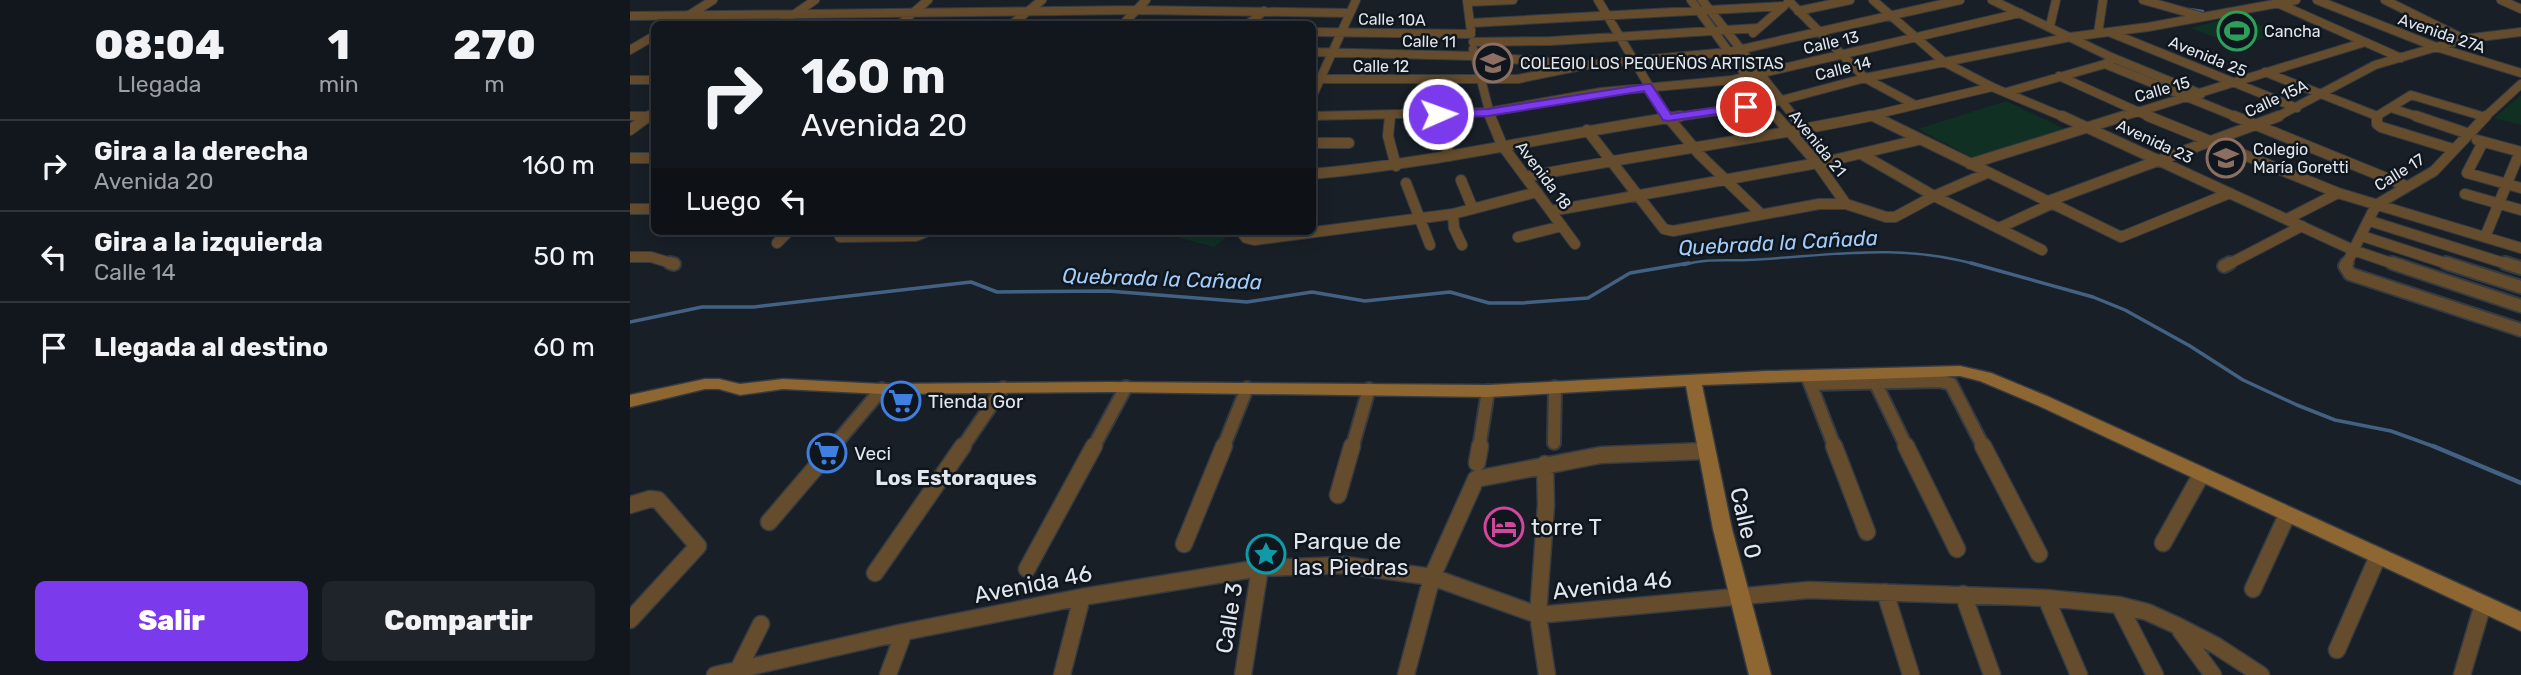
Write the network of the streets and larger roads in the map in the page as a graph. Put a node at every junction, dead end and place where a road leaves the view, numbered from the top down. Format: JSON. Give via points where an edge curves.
{"nodes":[{"id":1,"x":713,"y":0,"type":"edge"},
{"id":2,"x":815,"y":0,"type":"edge"},
{"id":3,"x":928,"y":0,"type":"edge"},
{"id":4,"x":1042,"y":0,"type":"edge"},
{"id":5,"x":1146,"y":0,"type":"edge"},
{"id":6,"x":1356,"y":0,"type":"edge"},
{"id":7,"x":1513,"y":0,"type":"edge"},
{"id":8,"x":1598,"y":0,"type":"edge"},
{"id":9,"x":1691,"y":0,"type":"edge"},
{"id":10,"x":1702,"y":0,"type":"edge"},
{"id":11,"x":1850,"y":0,"type":"edge"},
{"id":12,"x":1873,"y":0,"type":"edge"},
{"id":13,"x":1960,"y":0,"type":"edge"},
{"id":14,"x":1992,"y":0,"type":"edge"},
{"id":15,"x":2056,"y":0,"type":"edge"},
{"id":16,"x":2103,"y":0,"type":"edge"},
{"id":17,"x":2145,"y":0,"type":"edge"},
{"id":18,"x":2182,"y":0,"type":"edge"},
{"id":19,"x":2221,"y":0,"type":"edge"},
{"id":20,"x":2296,"y":0,"type":"edge"},
{"id":21,"x":2317,"y":0,"type":"edge"},
{"id":22,"x":2385,"y":0,"type":"edge"},
{"id":23,"x":2501,"y":0,"type":"edge"},
{"id":24,"x":1468,"y":1,"type":"edge"},
{"id":25,"x":2274,"y":1,"type":"edge"},
{"id":26,"x":2264,"y":2,"type":"edge"},
{"id":27,"x":1790,"y":6,"type":"edge"},
{"id":28,"x":1137,"y":9,"type":"junction"},
{"id":29,"x":1698,"y":9,"type":"junction"},
{"id":30,"x":1709,"y":9,"type":"junction"},
{"id":31,"x":2521,"y":9,"type":"edge"},
{"id":32,"x":2181,"y":10,"type":"junction"},
{"id":33,"x":1029,"y":11,"type":"junction"},
{"id":34,"x":1264,"y":11,"type":"junction"},
{"id":35,"x":916,"y":12,"type":"junction"},
{"id":36,"x":2222,"y":12,"type":"junction"},
{"id":37,"x":1350,"y":13,"type":"junction"},
{"id":38,"x":2020,"y":13,"type":"junction"},
{"id":39,"x":693,"y":14,"type":"junction"},
{"id":40,"x":796,"y":14,"type":"junction"},
{"id":41,"x":1608,"y":15,"type":"junction"},
{"id":42,"x":1891,"y":15,"type":"junction"},
{"id":43,"x":630,"y":16,"type":"edge"},
{"id":44,"x":2201,"y":17,"type":"junction"},
{"id":45,"x":680,"y":21,"type":"edge"},
{"id":46,"x":785,"y":21,"type":"edge"},
{"id":47,"x":904,"y":21,"type":"edge"},
{"id":48,"x":1016,"y":21,"type":"edge"},
{"id":49,"x":1126,"y":21,"type":"edge"},
{"id":50,"x":1252,"y":21,"type":"edge"},
{"id":51,"x":1471,"y":23,"type":"junction"},
{"id":52,"x":2050,"y":26,"type":"junction"},
{"id":53,"x":2148,"y":27,"type":"junction"},
{"id":54,"x":1758,"y":28,"type":"junction"},
{"id":55,"x":1726,"y":31,"type":"junction"},
{"id":56,"x":2108,"y":31,"type":"junction"},
{"id":57,"x":1316,"y":32,"type":"edge"},
{"id":58,"x":1341,"y":32,"type":"junction"},
{"id":59,"x":1715,"y":32,"type":"junction"},
{"id":60,"x":1818,"y":32,"type":"junction"},
{"id":61,"x":2521,"y":32,"type":"edge"},
{"id":62,"x":2098,"y":33,"type":"junction"},
{"id":63,"x":2070,"y":37,"type":"junction"},
{"id":64,"x":651,"y":38,"type":"edge"},
{"id":65,"x":1472,"y":38,"type":"junction"},
{"id":66,"x":1621,"y":38,"type":"junction"},
{"id":67,"x":1915,"y":38,"type":"junction"},
{"id":68,"x":2464,"y":39,"type":"junction"},
{"id":69,"x":2362,"y":43,"type":"junction"},
{"id":70,"x":651,"y":46,"type":"edge"},
{"id":71,"x":633,"y":47,"type":"edge"},
{"id":72,"x":2437,"y":47,"type":"junction"},
{"id":73,"x":1742,"y":49,"type":"junction"},
{"id":74,"x":1316,"y":52,"type":"edge"},
{"id":75,"x":1729,"y":52,"type":"junction"},
{"id":76,"x":1332,"y":53,"type":"junction"},
{"id":77,"x":1840,"y":54,"type":"junction"},
{"id":78,"x":1474,"y":56,"type":"junction"},
{"id":79,"x":2401,"y":58,"type":"junction"},
{"id":80,"x":1632,"y":61,"type":"junction"},
{"id":81,"x":2109,"y":61,"type":"junction"},
{"id":82,"x":1944,"y":62,"type":"junction"},
{"id":83,"x":1586,"y":65,"type":"junction"},
{"id":84,"x":2265,"y":72,"type":"junction"},
{"id":85,"x":2521,"y":73,"type":"edge"},
{"id":86,"x":1760,"y":74,"type":"junction"},
{"id":87,"x":1747,"y":76,"type":"junction"},
{"id":88,"x":2059,"y":76,"type":"junction"},
{"id":89,"x":1316,"y":79,"type":"edge"},
{"id":90,"x":1865,"y":79,"type":"junction"},
{"id":91,"x":630,"y":80,"type":"edge"},
{"id":92,"x":651,"y":80,"type":"edge"},
{"id":93,"x":1482,"y":81,"type":"junction"},
{"id":94,"x":2236,"y":82,"type":"junction"},
{"id":95,"x":2521,"y":84,"type":"edge"},
{"id":96,"x":1647,"y":87,"type":"junction"},
{"id":97,"x":1992,"y":87,"type":"junction"},
{"id":98,"x":2007,"y":92,"type":"junction"},
{"id":99,"x":2201,"y":94,"type":"junction"},
{"id":100,"x":2322,"y":95,"type":"junction"},
{"id":101,"x":2187,"y":98,"type":"junction"},
{"id":102,"x":1781,"y":100,"type":"junction"},
{"id":103,"x":1767,"y":104,"type":"junction"},
{"id":104,"x":1916,"y":105,"type":"junction"},
{"id":105,"x":2297,"y":108,"type":"junction"},
{"id":106,"x":2391,"y":108,"type":"junction"},
{"id":107,"x":1488,"y":112,"type":"junction"},
{"id":108,"x":2137,"y":112,"type":"junction"},
{"id":109,"x":651,"y":115,"type":"edge"},
{"id":110,"x":1390,"y":115,"type":"junction"},
{"id":111,"x":630,"y":116,"type":"edge"},
{"id":112,"x":651,"y":116,"type":"edge"},
{"id":113,"x":1316,"y":116,"type":"edge"},
{"id":114,"x":1872,"y":116,"type":"junction"},
{"id":115,"x":2377,"y":116,"type":"junction"},
{"id":116,"x":1668,"y":117,"type":"junction"},
{"id":117,"x":2485,"y":117,"type":"junction"},
{"id":118,"x":2087,"y":127,"type":"junction"},
{"id":119,"x":2256,"y":127,"type":"junction"},
{"id":120,"x":1438,"y":128,"type":"dead end"},
{"id":121,"x":1804,"y":129,"type":"junction"},
{"id":122,"x":630,"y":130,"type":"edge"},
{"id":123,"x":1587,"y":130,"type":"junction"},
{"id":124,"x":1788,"y":133,"type":"junction"},
{"id":125,"x":2468,"y":136,"type":"junction"},
{"id":126,"x":1918,"y":140,"type":"junction"},
{"id":127,"x":2211,"y":142,"type":"junction"},
{"id":128,"x":2483,"y":142,"type":"junction"},
{"id":129,"x":1316,"y":143,"type":"edge"},
{"id":130,"x":1349,"y":143,"type":"dead end"},
{"id":131,"x":1502,"y":145,"type":"junction"},
{"id":132,"x":1692,"y":147,"type":"junction"},
{"id":133,"x":2453,"y":149,"type":"junction"},
{"id":134,"x":1863,"y":155,"type":"junction"},
{"id":135,"x":2519,"y":155,"type":"edge"},
{"id":136,"x":1450,"y":156,"type":"junction"},
{"id":137,"x":630,"y":158,"type":"edge"},
{"id":138,"x":651,"y":159,"type":"edge"},
{"id":139,"x":1609,"y":160,"type":"junction"},
{"id":140,"x":2156,"y":160,"type":"junction"},
{"id":141,"x":1829,"y":161,"type":"junction"},
{"id":142,"x":1817,"y":163,"type":"junction"},
{"id":143,"x":1970,"y":164,"type":"junction"},
{"id":144,"x":1396,"y":166,"type":"junction"},
{"id":145,"x":1987,"y":173,"type":"junction"},
{"id":146,"x":1316,"y":174,"type":"edge"},
{"id":147,"x":1526,"y":177,"type":"junction"},
{"id":148,"x":1725,"y":178,"type":"junction"},
{"id":149,"x":1461,"y":180,"type":"dead end"},
{"id":150,"x":1406,"y":183,"type":"dead end"},
{"id":151,"x":2507,"y":184,"type":"junction"},
{"id":152,"x":2406,"y":186,"type":"junction"},
{"id":153,"x":2521,"y":188,"type":"edge"},
{"id":154,"x":1537,"y":192,"type":"junction"},
{"id":155,"x":2230,"y":193,"type":"junction"},
{"id":156,"x":2338,"y":193,"type":"junction"},
{"id":157,"x":1641,"y":194,"type":"junction"},
{"id":158,"x":2465,"y":194,"type":"dead end"},
{"id":159,"x":1934,"y":196,"type":"junction"},
{"id":160,"x":2048,"y":203,"type":"junction"},
{"id":161,"x":1846,"y":204,"type":"junction"},
{"id":162,"x":2499,"y":204,"type":"junction"},
{"id":163,"x":2376,"y":205,"type":"junction"},
{"id":164,"x":630,"y":209,"type":"edge"},
{"id":165,"x":651,"y":209,"type":"edge"},
{"id":166,"x":1473,"y":209,"type":"junction"},
{"id":167,"x":1551,"y":211,"type":"junction"},
{"id":168,"x":2521,"y":211,"type":"edge"},
{"id":169,"x":1453,"y":214,"type":"junction"},
{"id":170,"x":1761,"y":214,"type":"junction"},
{"id":171,"x":1418,"y":219,"type":"junction"},
{"id":172,"x":2287,"y":219,"type":"junction"},
{"id":173,"x":2370,"y":221,"type":"junction"},
{"id":174,"x":1562,"y":226,"type":"junction"},
{"id":175,"x":2302,"y":226,"type":"junction"},
{"id":176,"x":1998,"y":228,"type":"junction"},
{"id":177,"x":1316,"y":232,"type":"edge"},
{"id":178,"x":785,"y":235,"type":"edge"},
{"id":179,"x":874,"y":235,"type":"edge"},
{"id":180,"x":1244,"y":235,"type":"edge"},
{"id":181,"x":1293,"y":235,"type":"edge"},
{"id":182,"x":2362,"y":236,"type":"junction"},
{"id":183,"x":840,"y":237,"type":"dead end"},
{"id":184,"x":1518,"y":237,"type":"dead end"},
{"id":185,"x":2485,"y":237,"type":"junction"},
{"id":186,"x":776,"y":243,"type":"dead end"},
{"id":187,"x":1575,"y":243,"type":"dead end"},
{"id":188,"x":1430,"y":245,"type":"dead end"},
{"id":189,"x":1462,"y":245,"type":"dead end"},
{"id":190,"x":2521,"y":248,"type":"edge"},
{"id":191,"x":2042,"y":250,"type":"dead end"},
{"id":192,"x":2353,"y":250,"type":"junction"},
{"id":193,"x":630,"y":257,"type":"edge"},
{"id":194,"x":674,"y":264,"type":"dead end"},
{"id":195,"x":2224,"y":265,"type":"dead end"},
{"id":196,"x":2521,"y":268,"type":"edge"},
{"id":197,"x":2521,"y":287,"type":"edge"},
{"id":198,"x":2521,"y":306,"type":"edge"},
{"id":199,"x":2521,"y":330,"type":"edge"},
{"id":200,"x":1809,"y":379,"type":"junction"},
{"id":201,"x":1693,"y":380,"type":"junction"},
{"id":202,"x":1875,"y":382,"type":"junction"},
{"id":203,"x":1126,"y":387,"type":"junction"},
{"id":204,"x":1555,"y":387,"type":"junction"},
{"id":205,"x":1003,"y":388,"type":"junction"},
{"id":206,"x":1247,"y":388,"type":"junction"},
{"id":207,"x":1369,"y":388,"type":"junction"},
{"id":208,"x":882,"y":389,"type":"junction"},
{"id":209,"x":1488,"y":391,"type":"junction"},
{"id":210,"x":630,"y":401,"type":"edge"},
{"id":211,"x":1554,"y":443,"type":"dead end"},
{"id":212,"x":1705,"y":451,"type":"junction"},
{"id":213,"x":1545,"y":464,"type":"junction"},
{"id":214,"x":1476,"y":471,"type":"junction"},
{"id":215,"x":2201,"y":475,"type":"junction"},
{"id":216,"x":1338,"y":495,"type":"dead end"},
{"id":217,"x":630,"y":505,"type":"edge"},
{"id":218,"x":2287,"y":515,"type":"junction"},
{"id":219,"x":769,"y":522,"type":"dead end"},
{"id":220,"x":1867,"y":532,"type":"dead end"},
{"id":221,"x":2163,"y":543,"type":"dead end"},
{"id":222,"x":1184,"y":544,"type":"dead end"},
{"id":223,"x":1957,"y":549,"type":"dead end"},
{"id":224,"x":2039,"y":554,"type":"dead end"},
{"id":225,"x":2378,"y":556,"type":"junction"},
{"id":226,"x":1260,"y":568,"type":"junction"},
{"id":227,"x":1027,"y":569,"type":"dead end"},
{"id":228,"x":875,"y":573,"type":"dead end"},
{"id":229,"x":1433,"y":577,"type":"junction"},
{"id":230,"x":2253,"y":589,"type":"dead end"},
{"id":231,"x":1885,"y":592,"type":"junction"},
{"id":232,"x":1964,"y":594,"type":"junction"},
{"id":233,"x":1738,"y":595,"type":"junction"},
{"id":234,"x":1082,"y":597,"type":"junction"},
{"id":235,"x":2046,"y":598,"type":"junction"},
{"id":236,"x":2483,"y":604,"type":"junction"},
{"id":237,"x":2119,"y":605,"type":"junction"},
{"id":238,"x":1538,"y":615,"type":"junction"},
{"id":239,"x":630,"y":620,"type":"edge"},
{"id":240,"x":2521,"y":622,"type":"edge"},
{"id":241,"x":761,"y":624,"type":"dead end"},
{"id":242,"x":2178,"y":626,"type":"junction"},
{"id":243,"x":904,"y":632,"type":"junction"},
{"id":244,"x":2337,"y":650,"type":"dead end"},
{"id":245,"x":737,"y":672,"type":"edge"},
{"id":246,"x":715,"y":675,"type":"edge"},
{"id":247,"x":888,"y":675,"type":"edge"},
{"id":248,"x":1062,"y":675,"type":"edge"},
{"id":249,"x":1243,"y":675,"type":"edge"},
{"id":250,"x":1406,"y":675,"type":"edge"},
{"id":251,"x":1547,"y":675,"type":"edge"},
{"id":252,"x":1760,"y":675,"type":"edge"},
{"id":253,"x":1911,"y":675,"type":"edge"},
{"id":254,"x":1992,"y":675,"type":"edge"},
{"id":255,"x":2079,"y":675,"type":"edge"},
{"id":256,"x":2155,"y":675,"type":"edge"},
{"id":257,"x":2213,"y":675,"type":"edge"},
{"id":258,"x":2261,"y":675,"type":"edge"},
{"id":259,"x":2462,"y":675,"type":"edge"}],
"edges":[{"from":1,"to":39,"type":"street"},
{"from":2,"to":40,"type":"street"},
{"from":3,"to":35,"type":"street"},
{"from":4,"to":33,"type":"street"},
{"from":5,"to":28,"type":"street"},
{"from":6,"to":37,"type":"street"},
{"from":7,"to":24,"type":"street"},
{"from":8,"to":41,"type":"street"},
{"from":9,"to":29,"type":"street","name":"Avenida 21"},
{"from":10,"to":30,"type":"street","name":"Avenida 21"},
{"from":11,"to":27,"type":"street"},
{"from":12,"to":42,"type":"street","name":"Avenida 23"},
{"from":13,"to":42,"type":"street"},
{"from":14,"to":38,"type":"street"},
{"from":15,"to":52,"type":"street"},
{"from":16,"to":62,"type":"street"},
{"from":17,"to":32,"type":"street"},
{"from":17,"to":53,"type":"street"},
{"from":18,"to":32,"type":"street"},
{"from":19,"to":36,"type":"street"},
{"from":20,"to":25,"type":"street","name":"Calle 14"},
{"from":21,"to":72,"type":"street","name":"Avenida 27A"},
{"from":22,"to":68,"type":"street"},
{"from":23,"to":31,"type":"street"},
{"from":24,"to":51,"type":"street","name":"Avenida 18"},
{"from":25,"to":26,"type":"street","name":"Calle 14"},
{"from":25,"to":69,"type":"street"},
{"from":26,"to":36,"type":"street","name":"Calle 14"},
{"from":27,"to":30,"type":"street"},
{"from":27,"to":54,"type":"street"},
{"from":27,"to":60,"type":"street"},
{"from":28,"to":33,"type":"street"},
{"from":28,"to":34,"type":"street"},
{"from":28,"to":49,"type":"street"},
{"from":29,"to":30,"type":"street"},
{"from":29,"to":41,"type":"street"},
{"from":29,"to":59,"type":"street","name":"Avenida 21"},
{"from":30,"to":55,"type":"street","name":"Avenida 21"},
{"from":32,"to":44,"type":"street"},
{"from":33,"to":35,"type":"street"},
{"from":33,"to":48,"type":"street"},
{"from":34,"to":37,"type":"street"},
{"from":34,"to":50,"type":"street"},
{"from":35,"to":40,"type":"street"},
{"from":35,"to":47,"type":"street"},
{"from":36,"to":44,"type":"street","name":"Calle 14"},
{"from":37,"to":58,"type":"street"},
{"from":38,"to":52,"type":"street"},
{"from":38,"to":67,"type":"street","name":"Calle 13"},
{"from":39,"to":40,"type":"street"},
{"from":39,"to":43,"type":"street"},
{"from":39,"to":45,"type":"street"},
{"from":40,"to":46,"type":"street"},
{"from":41,"to":51,"type":"street"},
{"from":41,"to":66,"type":"street"},
{"from":42,"to":60,"type":"street"},
{"from":42,"to":67,"type":"street","name":"Avenida 23"},
{"from":44,"to":53,"type":"street","name":"Calle 14"},
{"from":51,"to":65,"type":"street","name":"Avenida 18"},
{"from":52,"to":63,"type":"street"},
{"from":53,"to":56,"type":"street","name":"Calle 14"},
{"from":54,"to":55,"type":"street","name":"Calle 10A"},
{"from":54,"to":73,"type":"street","via":[[1742,43]]},
{"from":55,"to":59,"type":"street","name":"Calle 10A"},
{"from":55,"to":73,"type":"street","name":"Avenida 21"},
{"from":56,"to":62,"type":"street","name":"Calle 14"},
{"from":56,"to":94,"type":"street","name":"Avenida 25"},
{"from":57,"to":58,"type":"street","name":"Calle 10A"},
{"from":58,"to":65,"type":"street","name":"Calle 10A"},
{"from":58,"to":76,"type":"street"},
{"from":59,"to":66,"type":"street","name":"Calle 10A"},
{"from":59,"to":75,"type":"street","name":"Avenida 21"},
{"from":60,"to":73,"type":"street"},
{"from":60,"to":77,"type":"street"},
{"from":61,"to":68,"type":"street","name":"Calle 15A"},
{"from":62,"to":63,"type":"street","name":"Calle 14"},
{"from":63,"to":81,"type":"street"},
{"from":63,"to":82,"type":"street","name":"Calle 14"},
{"from":64,"to":71,"type":"street"},
{"from":65,"to":66,"type":"street","name":"Calle 10A"},
{"from":65,"to":78,"type":"street","name":"Avenida 18"},
{"from":66,"to":80,"type":"street"},
{"from":67,"to":77,"type":"street","name":"Calle 13"},
{"from":67,"to":82,"type":"street","name":"Avenida 23"},
{"from":68,"to":72,"type":"street","name":"Calle 15A"},
{"from":69,"to":79,"type":"street"},
{"from":69,"to":84,"type":"street","name":"Calle 15"},
{"from":70,"to":71,"type":"street"},
{"from":72,"to":79,"type":"street","name":"Calle 15A"},
{"from":72,"to":85,"type":"street","name":"Avenida 27A"},
{"from":73,"to":75,"type":"street","name":"Calle 12"},
{"from":73,"to":86,"type":"street","name":"Avenida 21"},
{"from":74,"to":76,"type":"street","name":"Calle 11"},
{"from":75,"to":80,"type":"street","name":"Calle 12"},
{"from":75,"to":87,"type":"street","name":"Avenida 21"},
{"from":76,"to":78,"type":"street","name":"Calle 11"},
{"from":76,"to":89,"type":"street"},
{"from":77,"to":86,"type":"street","name":"Calle 13"},
{"from":77,"to":90,"type":"street"},
{"from":78,"to":83,"type":"street","name":"Calle 11"},
{"from":78,"to":93,"type":"street","name":"Avenida 18"},
{"from":79,"to":100,"type":"street","name":"Calle 15A","via":[[2375,65]]},
{"from":80,"to":83,"type":"street","name":"Calle 12"},
{"from":80,"to":96,"type":"street"},
{"from":81,"to":88,"type":"street"},
{"from":81,"to":99,"type":"street"},
{"from":81,"to":101,"type":"street"},
{"from":82,"to":90,"type":"street","name":"Calle 14"},
{"from":82,"to":97,"type":"street","name":"Avenida 23"},
{"from":83,"to":93,"type":"street","name":"Calle 12"},
{"from":84,"to":94,"type":"street","name":"Calle 15"},
{"from":84,"to":100,"type":"street"},
{"from":86,"to":87,"type":"street","name":"Calle 13"},
{"from":86,"to":102,"type":"street","name":"Avenida 21"},
{"from":87,"to":96,"type":"street","name":"Calle 13"},
{"from":87,"to":103,"type":"street","name":"Avenida 21"},
{"from":88,"to":98,"type":"street"},
{"from":88,"to":108,"type":"street"},
{"from":89,"to":93,"type":"street","name":"Calle 12"},
{"from":90,"to":102,"type":"street","name":"Calle 14"},
{"from":90,"to":104,"type":"street"},
{"from":91,"to":92,"type":"street"},
{"from":93,"to":107,"type":"street","name":"Avenida 18"},
{"from":94,"to":99,"type":"street","name":"Calle 15"},
{"from":94,"to":105,"type":"street","name":"Avenida 25"},
{"from":95,"to":117,"type":"street","name":"Calle 17"},
{"from":96,"to":107,"type":"street","name":"Calle 13"},
{"from":96,"to":116,"type":"street"},
{"from":97,"to":98,"type":"street","name":"Avenida 23"},
{"from":97,"to":104,"type":"street"},
{"from":98,"to":118,"type":"street","name":"Avenida 23"},
{"from":99,"to":101,"type":"street","name":"Calle 15"},
{"from":100,"to":105,"type":"street","name":"Calle 15A"},
{"from":100,"to":115,"type":"street"},
{"from":101,"to":108,"type":"street","name":"Calle 15"},
{"from":101,"to":119,"type":"street"},
{"from":102,"to":103,"type":"street","name":"Calle 14"},
{"from":102,"to":121,"type":"street","name":"Avenida 21"},
{"from":103,"to":116,"type":"street","name":"Calle 14"},
{"from":103,"to":124,"type":"street","name":"Avenida 21"},
{"from":104,"to":114,"type":"street"},
{"from":105,"to":119,"type":"street","name":"Calle 15A"},
{"from":106,"to":115,"type":"street"},
{"from":106,"to":117,"type":"street","via":[[2413,95]]},
{"from":106,"to":125,"type":"street"},
{"from":107,"to":110,"type":"street","name":"Calle 13"},
{"from":107,"to":131,"type":"street","name":"Avenida 18"},
{"from":108,"to":118,"type":"street","name":"Calle 15"},
{"from":108,"to":127,"type":"street"},
{"from":109,"to":111,"type":"street"},
{"from":110,"to":113,"type":"street","name":"Calle 13"},
{"from":110,"to":144,"type":"street","via":[[1388,136]]},
{"from":112,"to":122,"type":"street"},
{"from":114,"to":121,"type":"street"},
{"from":114,"to":126,"type":"street"},
{"from":115,"to":133,"type":"street","via":[[2381,127]]},
{"from":116,"to":123,"type":"street","name":"Calle 14"},
{"from":116,"to":132,"type":"street"},
{"from":117,"to":125,"type":"street","name":"Calle 17"},
{"from":118,"to":140,"type":"street","name":"Avenida 23"},
{"from":118,"to":143,"type":"street","name":"Calle 15"},
{"from":119,"to":127,"type":"street","name":"Calle 15A"},
{"from":119,"to":152,"type":"street"},
{"from":120,"to":136,"type":"street"},
{"from":121,"to":124,"type":"street"},
{"from":121,"to":141,"type":"street","name":"Avenida 21"},
{"from":123,"to":131,"type":"street","name":"Calle 14"},
{"from":123,"to":139,"type":"street"},
{"from":124,"to":132,"type":"street"},
{"from":124,"to":142,"type":"street","name":"Avenida 21"},
{"from":125,"to":128,"type":"street"},
{"from":125,"to":133,"type":"street","name":"Calle 17"},
{"from":126,"to":134,"type":"street"},
{"from":126,"to":143,"type":"street"},
{"from":127,"to":140,"type":"street","name":"Calle 15A"},
{"from":127,"to":156,"type":"street"},
{"from":128,"to":135,"type":"street"},
{"from":128,"to":151,"type":"street","via":[[2467,173]]},
{"from":129,"to":130,"type":"street"},
{"from":131,"to":136,"type":"street","name":"Calle 14"},
{"from":131,"to":147,"type":"street","name":"Avenida 18"},
{"from":132,"to":139,"type":"street"},
{"from":132,"to":148,"type":"street"},
{"from":133,"to":152,"type":"street","name":"Calle 17","via":[[2434,171]]},
{"from":134,"to":141,"type":"street"},
{"from":134,"to":159,"type":"street"},
{"from":135,"to":151,"type":"street"},
{"from":136,"to":144,"type":"street","name":"Calle 14"},
{"from":137,"to":138,"type":"street"},
{"from":139,"to":147,"type":"street"},
{"from":139,"to":157,"type":"street"},
{"from":140,"to":155,"type":"street","name":"Avenida 23"},
{"from":140,"to":160,"type":"street","name":"Calle 15A"},
{"from":141,"to":142,"type":"street"},
{"from":142,"to":148,"type":"street"},
{"from":142,"to":161,"type":"street","name":"Avenida 21"},
{"from":143,"to":145,"type":"street"},
{"from":144,"to":146,"type":"street","name":"Calle 14"},
{"from":145,"to":159,"type":"street"},
{"from":145,"to":160,"type":"street"},
{"from":147,"to":154,"type":"street","name":"Avenida 18"},
{"from":148,"to":157,"type":"street"},
{"from":148,"to":170,"type":"street"},
{"from":149,"to":166,"type":"street"},
{"from":150,"to":171,"type":"street"},
{"from":151,"to":153,"type":"street"},
{"from":151,"to":162,"type":"street"},
{"from":152,"to":163,"type":"street","name":"Calle 17"},
{"from":154,"to":166,"type":"street"},
{"from":154,"to":167,"type":"street","name":"Avenida 18"},
{"from":155,"to":160,"type":"street","via":[[2129,236],[2112,233]]},
{"from":155,"to":172,"type":"street","name":"Avenida 23"},
{"from":156,"to":163,"type":"street"},
{"from":156,"to":172,"type":"street"},
{"from":157,"to":167,"type":"street"},
{"from":157,"to":170,"type":"street","via":[[1664,229],[1673,231]]},
{"from":158,"to":162,"type":"street"},
{"from":159,"to":161,"type":"street","via":[[1891,218]]},
{"from":159,"to":176,"type":"street"},
{"from":160,"to":176,"type":"street"},
{"from":161,"to":170,"type":"street"},
{"from":162,"to":168,"type":"street"},
{"from":162,"to":185,"type":"street"},
{"from":163,"to":173,"type":"street","name":"Calle 17"},
{"from":163,"to":185,"type":"street"},
{"from":164,"to":165,"type":"street"},
{"from":166,"to":169,"type":"street"},
{"from":167,"to":174,"type":"street","name":"Avenida 18"},
{"from":169,"to":171,"type":"street"},
{"from":169,"to":189,"type":"street"},
{"from":171,"to":177,"type":"street"},
{"from":171,"to":188,"type":"street"},
{"from":172,"to":175,"type":"street","name":"Avenida 23"},
{"from":173,"to":182,"type":"street","name":"Calle 17"},
{"from":173,"to":196,"type":"street"},
{"from":174,"to":184,"type":"street"},
{"from":174,"to":187,"type":"street","name":"Avenida 18"},
{"from":175,"to":192,"type":"street","name":"Avenida 23"},
{"from":175,"to":195,"type":"street"},
{"from":176,"to":191,"type":"street"},
{"from":178,"to":186,"type":"street"},
{"from":179,"to":183,"type":"street"},
{"from":180,"to":181,"type":"street","via":[[1254,240]]},
{"from":182,"to":192,"type":"street","name":"Calle 17"},
{"from":182,"to":197,"type":"street"},
{"from":185,"to":190,"type":"street"},
{"from":192,"to":198,"type":"street","name":"Avenida 23"},
{"from":192,"to":199,"type":"street","name":"Calle 17","via":[[2345,266],[2350,274]]},
{"from":193,"to":194,"type":"street"},
{"from":200,"to":201,"type":"street"},
{"from":200,"to":202,"type":"street"},
{"from":200,"to":215,"type":"street","via":[[1960,370],[2043,401]]},
{"from":200,"to":220,"type":"street"},
{"from":201,"to":204,"type":"street"},
{"from":201,"to":212,"type":"street","name":"Calle 0"},
{"from":202,"to":223,"type":"street"},
{"from":202,"to":224,"type":"street","via":[[1951,384]]},
{"from":203,"to":205,"type":"street"},
{"from":203,"to":206,"type":"street"},
{"from":203,"to":227,"type":"street"},
{"from":204,"to":209,"type":"street"},
{"from":204,"to":211,"type":"street"},
{"from":205,"to":208,"type":"street"},
{"from":205,"to":228,"type":"street"},
{"from":206,"to":207,"type":"street"},
{"from":206,"to":222,"type":"street"},
{"from":207,"to":209,"type":"street"},
{"from":207,"to":216,"type":"street"},
{"from":208,"to":210,"type":"street","via":[[783,384],[740,390],[705,384]]},
{"from":208,"to":219,"type":"street"},
{"from":209,"to":214,"type":"street"},
{"from":212,"to":213,"type":"street","via":[[1601,455]]},
{"from":212,"to":233,"type":"street","name":"Calle 0"},
{"from":213,"to":214,"type":"street"},
{"from":213,"to":238,"type":"street"},
{"from":214,"to":229,"type":"street"},
{"from":215,"to":218,"type":"street"},
{"from":215,"to":221,"type":"street"},
{"from":217,"to":239,"type":"street","via":[[658,500],[697,542],[696,549]]},
{"from":218,"to":225,"type":"street"},
{"from":218,"to":230,"type":"street"},
{"from":225,"to":236,"type":"street"},
{"from":225,"to":244,"type":"street"},
{"from":226,"to":229,"type":"street","name":"Avenida 46","via":[[1345,565]]},
{"from":226,"to":234,"type":"street","name":"Avenida 46"},
{"from":226,"to":249,"type":"street","name":"Calle 3"},
{"from":229,"to":238,"type":"street","name":"Avenida 46"},
{"from":229,"to":250,"type":"street"},
{"from":231,"to":232,"type":"street","name":"Avenida 46"},
{"from":231,"to":233,"type":"street","name":"Avenida 46","via":[[1809,590]]},
{"from":231,"to":253,"type":"street"},
{"from":232,"to":235,"type":"street","name":"Avenida 46"},
{"from":232,"to":254,"type":"street"},
{"from":233,"to":238,"type":"street","name":"Avenida 46"},
{"from":233,"to":252,"type":"street","name":"Calle 0"},
{"from":234,"to":243,"type":"street","name":"Avenida 46"},
{"from":234,"to":248,"type":"street"},
{"from":235,"to":237,"type":"street","name":"Avenida 46"},
{"from":235,"to":255,"type":"street"},
{"from":236,"to":240,"type":"street"},
{"from":236,"to":259,"type":"street"},
{"from":237,"to":242,"type":"street","name":"Avenida 46"},
{"from":237,"to":256,"type":"street"},
{"from":238,"to":251,"type":"street"},
{"from":241,"to":245,"type":"street"},
{"from":242,"to":257,"type":"street"},
{"from":242,"to":258,"type":"street","name":"Avenida 46"},
{"from":243,"to":245,"type":"street","name":"Avenida 46"},
{"from":243,"to":247,"type":"street"},
{"from":245,"to":246,"type":"street","name":"Avenida 46"}]}
